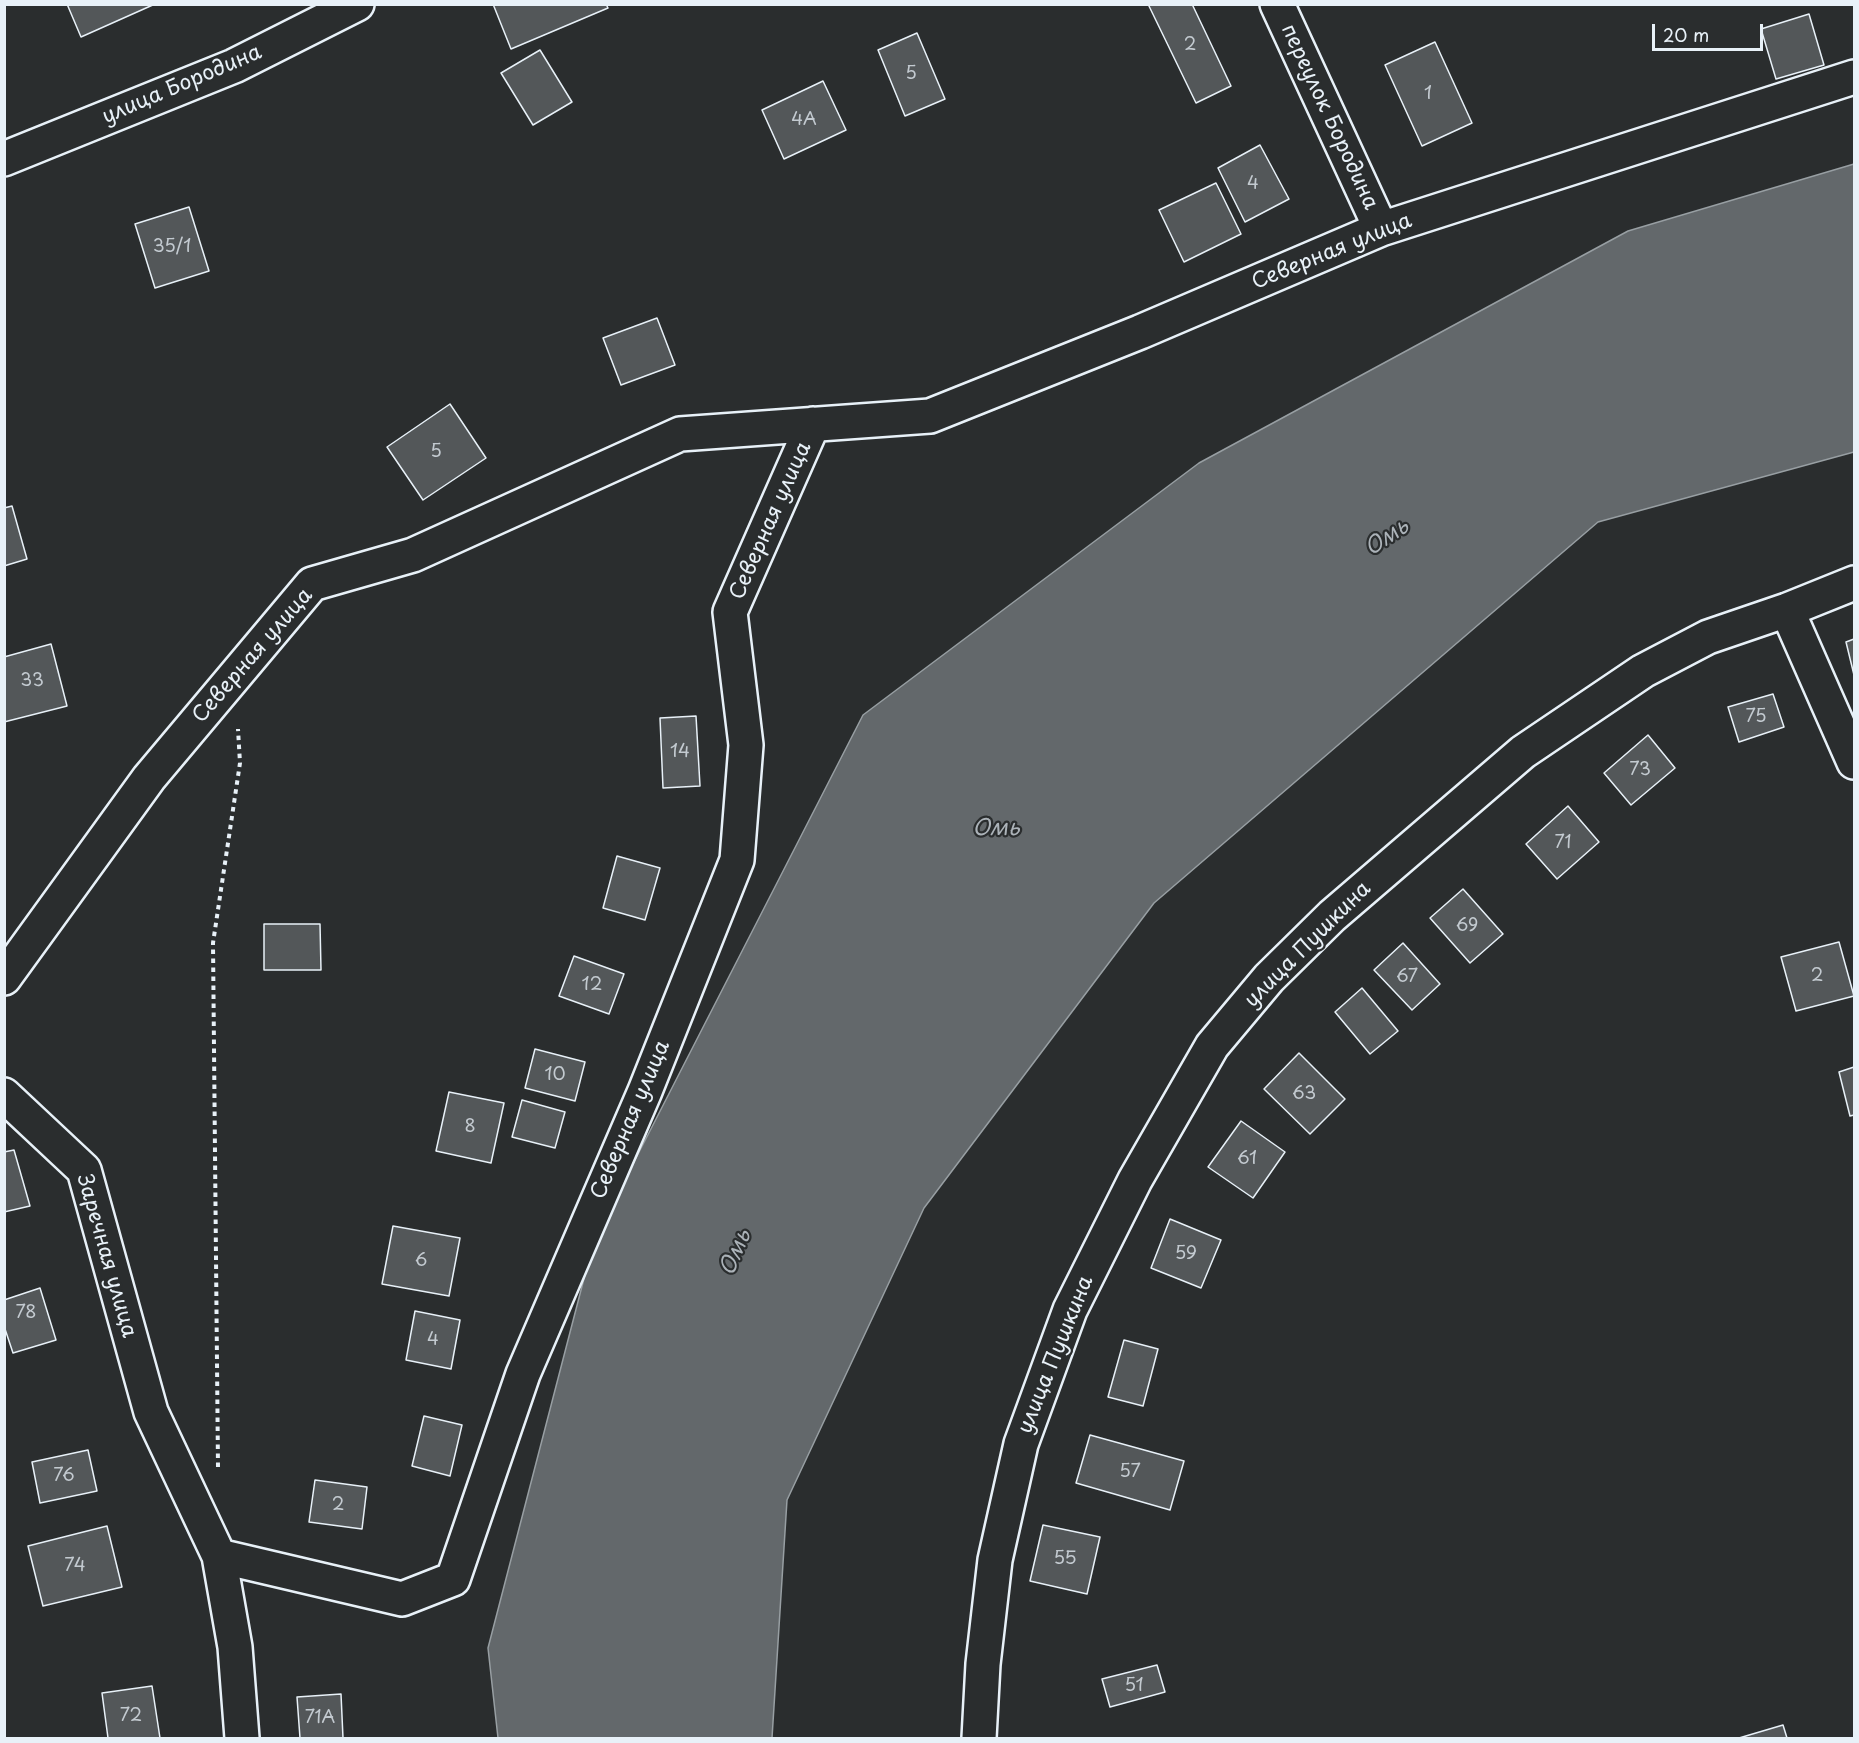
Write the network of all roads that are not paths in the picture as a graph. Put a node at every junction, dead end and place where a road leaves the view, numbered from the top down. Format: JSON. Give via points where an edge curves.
{"nodes":[{"id":1,"x":357,"y":4,"type":"edge"},
{"id":2,"x":1277,"y":4,"type":"edge"},
{"id":3,"x":1854,"y":77,"type":"edge"},
{"id":4,"x":4,"y":159,"type":"edge"},
{"id":5,"x":1381,"y":229,"type":"junction"},
{"id":6,"x":813,"y":424,"type":"junction"},
{"id":7,"x":1854,"y":583,"type":"edge"},
{"id":8,"x":1787,"y":610,"type":"junction"},
{"id":9,"x":1854,"y":762,"type":"edge"},
{"id":10,"x":4,"y":978,"type":"edge"},
{"id":11,"x":4,"y":1095,"type":"edge"},
{"id":12,"x":219,"y":1556,"type":"junction"},
{"id":13,"x":242,"y":1738,"type":"edge"},
{"id":14,"x":979,"y":1738,"type":"edge"}],
"edges":[{"from":1,"to":4,"type":"street","name":"улица Бородина","via":[[234,66]]},
{"from":2,"to":5,"type":"street","name":"переулок Бородина"},
{"from":3,"to":5,"type":"street","name":"Северная улица"},
{"from":5,"to":6,"type":"street","name":"Северная улица","via":[[930,416]]},
{"from":6,"to":10,"type":"street","name":"Северная улица","via":[[680,434],[413,555],[312,584],[149,778]]},
{"from":6,"to":12,"type":"street","name":"Северная улица","via":[[730,612],[746,745],[737,860],[645,1091],[523,1374],[453,1579],[402,1599]]},
{"from":7,"to":8,"type":"street","name":"улица Пушкина"},
{"from":8,"to":9,"type":"street"},
{"from":8,"to":14,"type":"street","name":"улица Пушкина","via":[[1708,637],[1680,651],[1643,671],[1523,752],[1332,916],[1269,978],[1212,1046],[1135,1180],[1070,1310],[1021,1444],[995,1560]]},
{"from":11,"to":12,"type":"street","name":"Заречная улица","via":[[84,1170],[151,1412]]},
{"from":12,"to":13,"type":"street","name":"Заречная улица","via":[[235,1647]]}]}
